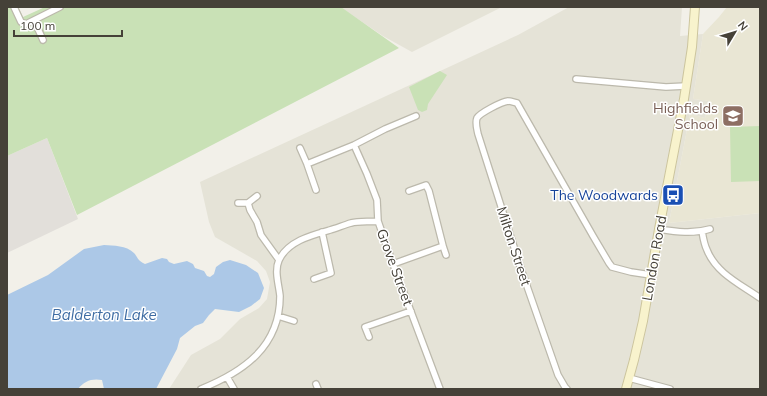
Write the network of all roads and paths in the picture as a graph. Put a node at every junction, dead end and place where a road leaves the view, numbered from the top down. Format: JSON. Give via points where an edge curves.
{"nodes":[{"id":1,"x":14,"y":7,"type":"edge"},
{"id":2,"x":60,"y":7,"type":"edge"},
{"id":3,"x":696,"y":7,"type":"edge"},
{"id":4,"x":34,"y":20,"type":"junction"},
{"id":5,"x":43,"y":40,"type":"dead end"},
{"id":6,"x":576,"y":79,"type":"dead end"},
{"id":7,"x":686,"y":86,"type":"junction"},
{"id":8,"x":416,"y":116,"type":"dead end"},
{"id":9,"x":354,"y":145,"type":"junction"},
{"id":10,"x":300,"y":148,"type":"dead end"},
{"id":11,"x":307,"y":164,"type":"junction"},
{"id":12,"x":316,"y":190,"type":"dead end"},
{"id":13,"x":409,"y":191,"type":"dead end"},
{"id":14,"x":257,"y":196,"type":"dead end"},
{"id":15,"x":238,"y":203,"type":"dead end"},
{"id":16,"x":248,"y":203,"type":"junction"},
{"id":17,"x":378,"y":221,"type":"junction"},
{"id":18,"x":659,"y":228,"type":"junction"},
{"id":19,"x":710,"y":229,"type":"dead end"},
{"id":20,"x":702,"y":231,"type":"junction"},
{"id":21,"x":322,"y":232,"type":"junction"},
{"id":22,"x":443,"y":246,"type":"junction"},
{"id":23,"x":446,"y":255,"type":"dead end"},
{"id":24,"x":279,"y":260,"type":"junction"},
{"id":25,"x":393,"y":264,"type":"junction"},
{"id":26,"x":651,"y":275,"type":"junction"},
{"id":27,"x":314,"y":279,"type":"dead end"},
{"id":28,"x":760,"y":298,"type":"edge"},
{"id":29,"x":411,"y":311,"type":"junction"},
{"id":30,"x":278,"y":316,"type":"junction"},
{"id":31,"x":294,"y":321,"type":"dead end"},
{"id":32,"x":369,"y":337,"type":"dead end"},
{"id":33,"x":227,"y":377,"type":"junction"},
{"id":34,"x":629,"y":378,"type":"junction"},
{"id":35,"x":201,"y":389,"type":"edge"},
{"id":36,"x":234,"y":389,"type":"edge"},
{"id":37,"x":440,"y":389,"type":"edge"},
{"id":38,"x":567,"y":389,"type":"edge"},
{"id":39,"x":626,"y":389,"type":"edge"},
{"id":40,"x":670,"y":389,"type":"edge"}],
"edges":[{"from":1,"to":4,"type":"street","via":[[21,22],[26,24]]},
{"from":2,"to":4,"type":"street"},
{"from":3,"to":7,"type":"main road","name":"London Road"},
{"from":4,"to":5,"type":"street"},
{"from":6,"to":7,"type":"street","via":[[666,87]]},
{"from":7,"to":18,"type":"main road","name":"London Road"},
{"from":8,"to":9,"type":"street"},
{"from":9,"to":11,"type":"street"},
{"from":9,"to":17,"type":"street","name":"Grove Street","via":[[377,200]]},
{"from":10,"to":11,"type":"street"},
{"from":11,"to":12,"type":"street"},
{"from":13,"to":22,"type":"street","via":[[426,185]]},
{"from":14,"to":16,"type":"street"},
{"from":15,"to":16,"type":"street"},
{"from":16,"to":24,"type":"street","via":[[261,235]]},
{"from":17,"to":21,"type":"street","via":[[351,223]]},
{"from":17,"to":25,"type":"street","name":"Grove Street"},
{"from":18,"to":20,"type":"street","via":[[682,232]]},
{"from":18,"to":26,"type":"main road","name":"London Road"},
{"from":19,"to":20,"type":"street"},
{"from":20,"to":28,"type":"street","via":[[706,249],[716,266]]},
{"from":21,"to":24,"type":"street","via":[[292,245]]},
{"from":21,"to":27,"type":"street","via":[[331,273]]},
{"from":22,"to":23,"type":"street"},
{"from":22,"to":25,"type":"street"},
{"from":24,"to":30,"type":"street"},
{"from":25,"to":29,"type":"street","name":"Grove Street"},
{"from":26,"to":34,"type":"main road","name":"London Road"},
{"from":26,"to":38,"type":"street","name":"Milton Street","via":[[612,267],[517,103],[506,101],[480,115],[476,125],[478,134],[558,375]]},
{"from":29,"to":32,"type":"street","via":[[365,327]]},
{"from":29,"to":37,"type":"street","name":"Grove Street"},
{"from":30,"to":31,"type":"street"},
{"from":30,"to":33,"type":"street","via":[[273,331],[258,354]]},
{"from":33,"to":35,"type":"street"},
{"from":33,"to":36,"type":"street"},
{"from":34,"to":39,"type":"main road","name":"London Road"},
{"from":34,"to":40,"type":"street"}]}
